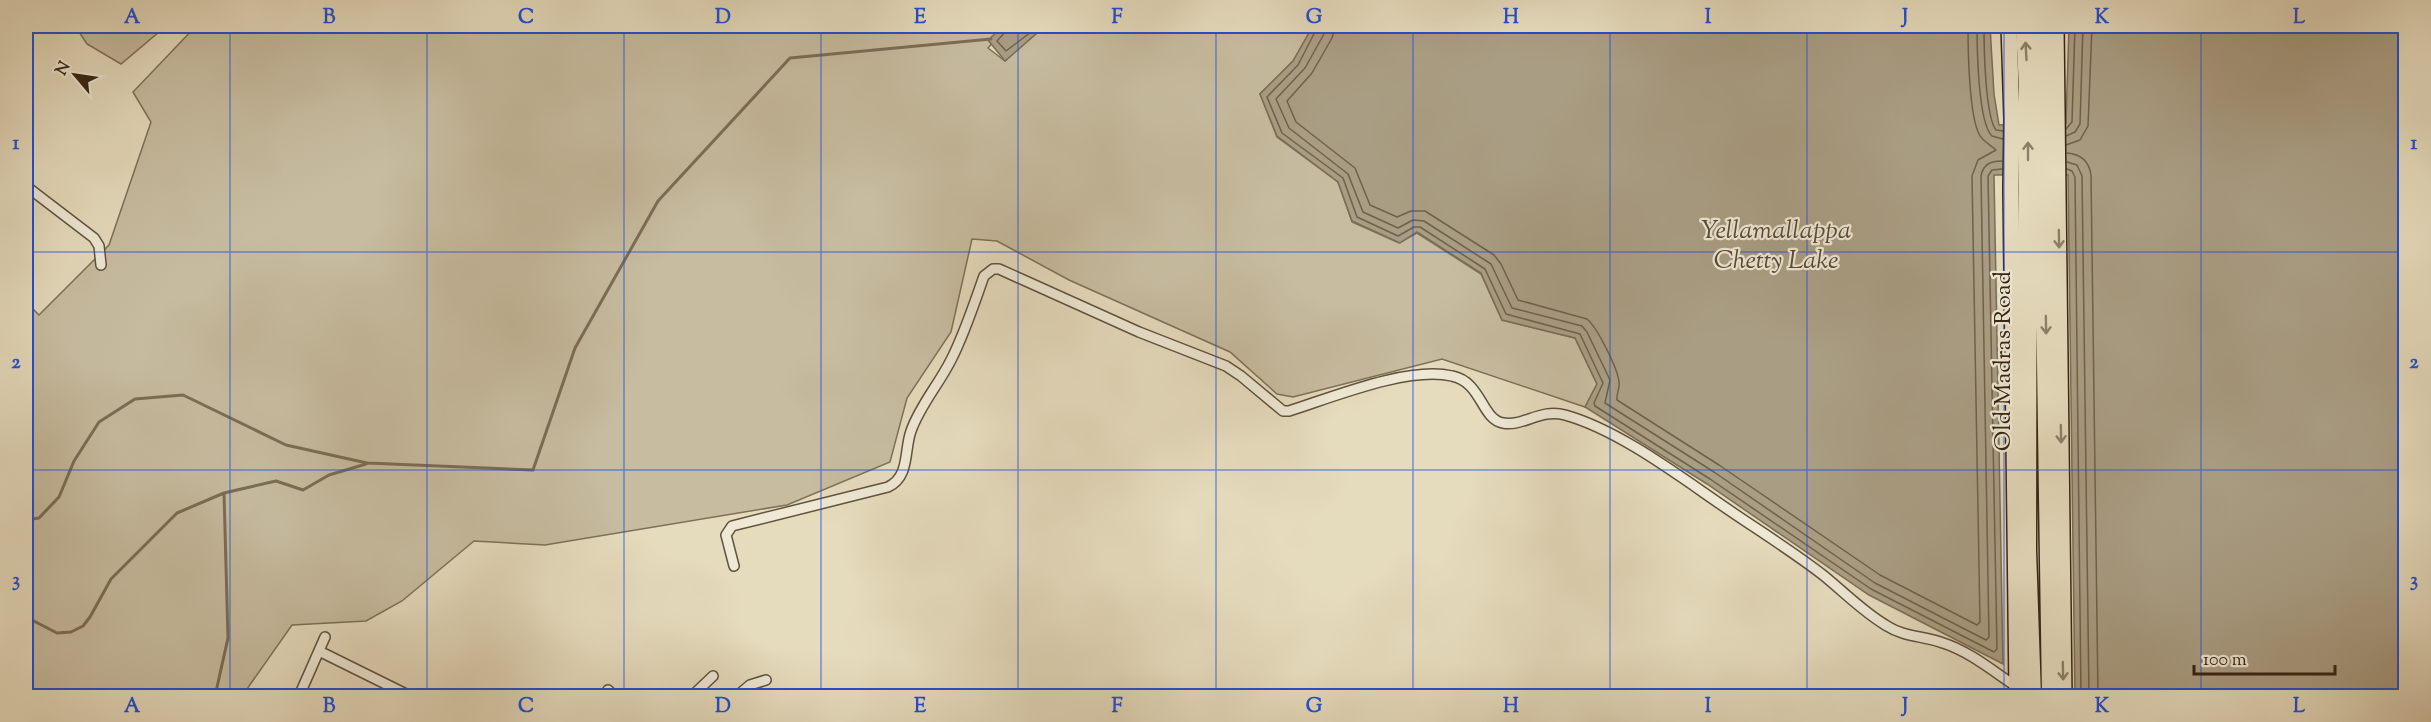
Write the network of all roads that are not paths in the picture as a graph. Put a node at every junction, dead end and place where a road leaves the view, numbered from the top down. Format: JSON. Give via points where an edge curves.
{"nodes":[{"id":1,"x":2009,"y":26,"type":"edge"},
{"id":2,"x":2025,"y":26,"type":"edge"},
{"id":3,"x":2041,"y":26,"type":"edge"},
{"id":4,"x":2056,"y":26,"type":"edge"},
{"id":5,"x":2035,"y":118,"type":"junction"},
{"id":6,"x":2035,"y":184,"type":"junction"},
{"id":7,"x":26,"y":186,"type":"edge"},
{"id":8,"x":101,"y":265,"type":"dead end"},
{"id":9,"x":734,"y":566,"type":"dead end"},
{"id":10,"x":2057,"y":606,"type":"junction"},
{"id":11,"x":325,"y":637,"type":"dead end"},
{"id":12,"x":319,"y":651,"type":"junction"},
{"id":13,"x":713,"y":676,"type":"dead end"},
{"id":14,"x":766,"y":680,"type":"dead end"},
{"id":15,"x":2022,"y":693,"type":"edge"},
{"id":16,"x":303,"y":695,"type":"edge"},
{"id":17,"x":410,"y":696,"type":"edge"},
{"id":18,"x":692,"y":696,"type":"edge"},
{"id":19,"x":737,"y":696,"type":"edge"},
{"id":20,"x":2051,"y":696,"type":"edge"},
{"id":21,"x":2064,"y":696,"type":"edge"}],
"edges":[{"from":1,"to":5,"type":"main road"},
{"from":5,"to":2,"type":"highway","name":"Old Madras Road","one_way":true},
{"from":3,"to":5,"type":"highway","name":"Old Madras Road"},
{"from":4,"to":5,"type":"main road"},
{"from":5,"to":6,"type":"highway","name":"Old Madras Road"},
{"from":5,"to":6,"type":"main road"},
{"from":6,"to":10,"type":"highway","name":"Old Madras Road","one_way":true},
{"from":6,"to":15,"type":"highway","name":"Old Madras Road"},
{"from":7,"to":8,"type":"street","via":[[94,238]]},
{"from":9,"to":15,"type":"street","via":[[726,535],[732,526],[888,487],[899,480],[916,419],[953,356],[984,276],[999,269],[1226,366],[1283,411],[1387,381],[1438,375],[1470,384],[1490,415],[1504,423],[1551,413],[1580,420],[1624,442],[1702,492],[1822,575],[1888,627],[1950,646]]},
{"from":10,"to":20,"type":"highway","name":"Old Madras Road"},
{"from":10,"to":21,"type":"main road","one_way":true},
{"from":11,"to":12,"type":"street"},
{"from":12,"to":16,"type":"street"},
{"from":12,"to":17,"type":"street"},
{"from":13,"to":18,"type":"street"},
{"from":14,"to":19,"type":"street","via":[[750,685]]}]}
